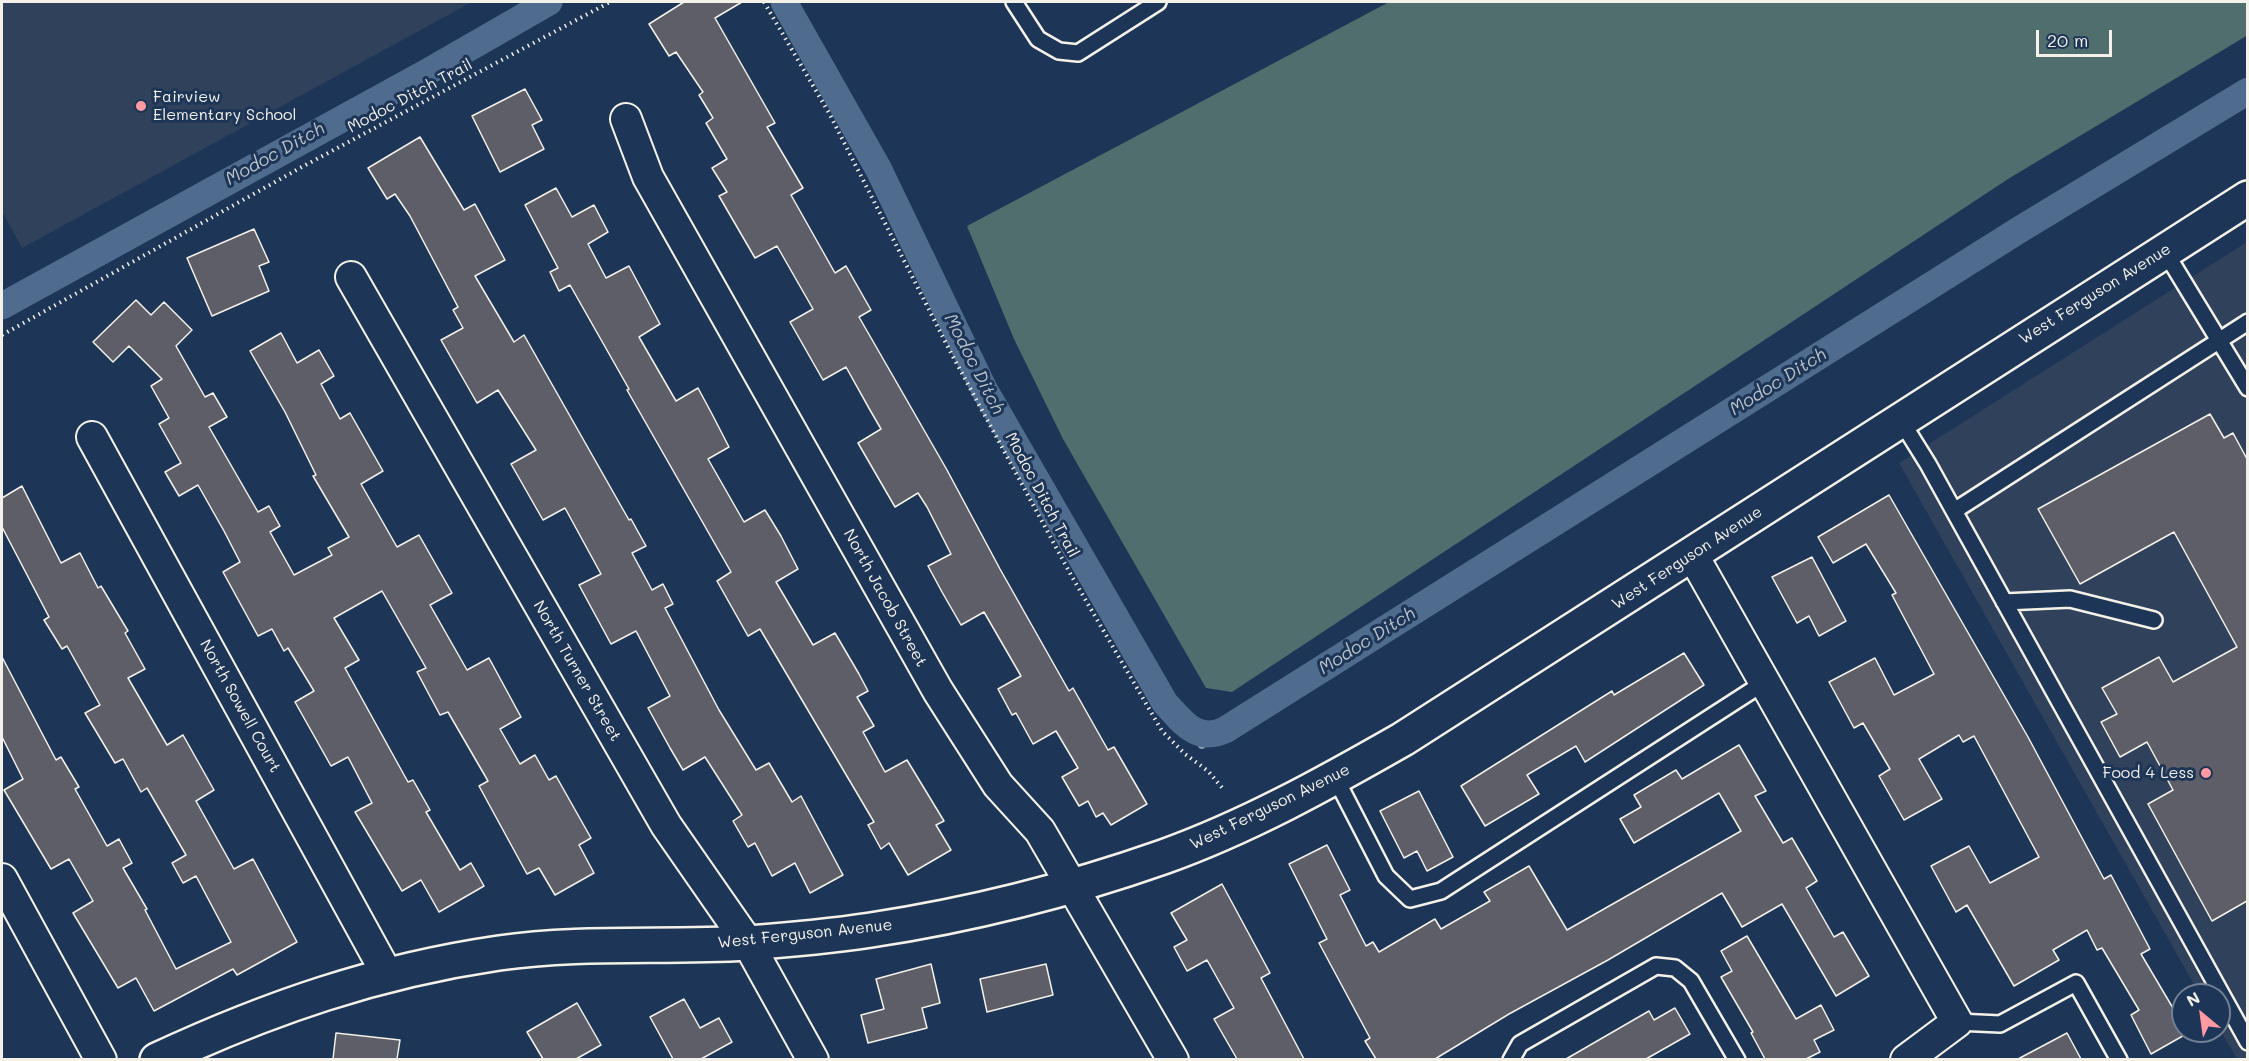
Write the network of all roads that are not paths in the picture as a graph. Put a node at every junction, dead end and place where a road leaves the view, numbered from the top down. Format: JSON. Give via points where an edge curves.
{"nodes":[{"id":1,"x":1014,"y":2,"type":"edge"},
{"id":2,"x":1158,"y":2,"type":"edge"},
{"id":3,"x":626,"y":119,"type":"dead end"},
{"id":4,"x":2247,"y":198,"type":"edge"},
{"id":5,"x":2164,"y":250,"type":"junction"},
{"id":6,"x":351,"y":277,"type":"dead end"},
{"id":7,"x":2247,"y":322,"type":"edge"},
{"id":8,"x":2221,"y":341,"type":"junction"},
{"id":9,"x":2247,"y":388,"type":"edge"},
{"id":10,"x":1900,"y":419,"type":"junction"},
{"id":11,"x":92,"y":437,"type":"dead end"},
{"id":12,"x":1954,"y":511,"type":"junction"},
{"id":13,"x":1692,"y":554,"type":"junction"},
{"id":14,"x":2004,"y":602,"type":"junction"},
{"id":15,"x":2154,"y":620,"type":"dead end"},
{"id":16,"x":1765,"y":682,"type":"junction"},
{"id":17,"x":1335,"y":777,"type":"junction"},
{"id":18,"x":1073,"y":885,"type":"junction"},
{"id":19,"x":4,"y":887,"type":"edge"},
{"id":20,"x":747,"y":943,"type":"junction"},
{"id":21,"x":387,"y":974,"type":"junction"},
{"id":22,"x":1957,"y":1022,"type":"junction"},
{"id":23,"x":2247,"y":1042,"type":"edge"},
{"id":24,"x":101,"y":1059,"type":"edge"},
{"id":25,"x":157,"y":1059,"type":"edge"},
{"id":26,"x":813,"y":1059,"type":"edge"},
{"id":27,"x":1173,"y":1059,"type":"edge"},
{"id":28,"x":1511,"y":1059,"type":"edge"},
{"id":29,"x":1737,"y":1059,"type":"edge"},
{"id":30,"x":1906,"y":1059,"type":"edge"},
{"id":31,"x":2119,"y":1059,"type":"edge"}],
"edges":[{"from":1,"to":2,"type":"lane","via":[[1038,39],[1059,51],[1078,53]]},
{"from":3,"to":18,"type":"street","name":"North Jacob Street","via":[[648,177],[938,691],[979,758],[1040,831]]},
{"from":4,"to":5,"type":"street","name":"West Ferguson Avenue"},
{"from":5,"to":8,"type":"lane"},
{"from":5,"to":10,"type":"street","name":"West Ferguson Avenue"},
{"from":6,"to":20,"type":"street","name":"North Turner Street","via":[[666,825]]},
{"from":7,"to":8,"type":"lane"},
{"from":8,"to":9,"type":"lane"},
{"from":8,"to":12,"type":"lane"},
{"from":10,"to":12,"type":"lane"},
{"from":10,"to":13,"type":"street","name":"West Ferguson Avenue"},
{"from":11,"to":21,"type":"street","name":"North Sowell Court"},
{"from":12,"to":14,"type":"lane"},
{"from":13,"to":16,"type":"street"},
{"from":13,"to":17,"type":"street","name":"West Ferguson Avenue","via":[[1403,739]]},
{"from":14,"to":15,"type":"lane","via":[[2070,599]]},
{"from":14,"to":23,"type":"lane"},
{"from":16,"to":17,"type":"lane","via":[[1441,891],[1410,899],[1386,876]]},
{"from":16,"to":22,"type":"street"},
{"from":17,"to":18,"type":"street","name":"West Ferguson Avenue","via":[[1165,856]]},
{"from":18,"to":20,"type":"street","name":"West Ferguson Avenue","via":[[974,911],[871,930]]},
{"from":18,"to":27,"type":"street","name":"North Jacob Street"},
{"from":19,"to":24,"type":"street"},
{"from":20,"to":21,"type":"street","name":"West Ferguson Avenue","via":[[501,952]]},
{"from":20,"to":26,"type":"street","name":"North Turner Street"},
{"from":21,"to":25,"type":"street","name":"West Ferguson Avenue","via":[[288,1003]]},
{"from":22,"to":30,"type":"street"},
{"from":22,"to":31,"type":"lane","via":[[2000,1024],[2076,983]]},
{"from":28,"to":29,"type":"lane","via":[[1520,1044],[1656,966],[1675,968],[1691,981]]}]}
